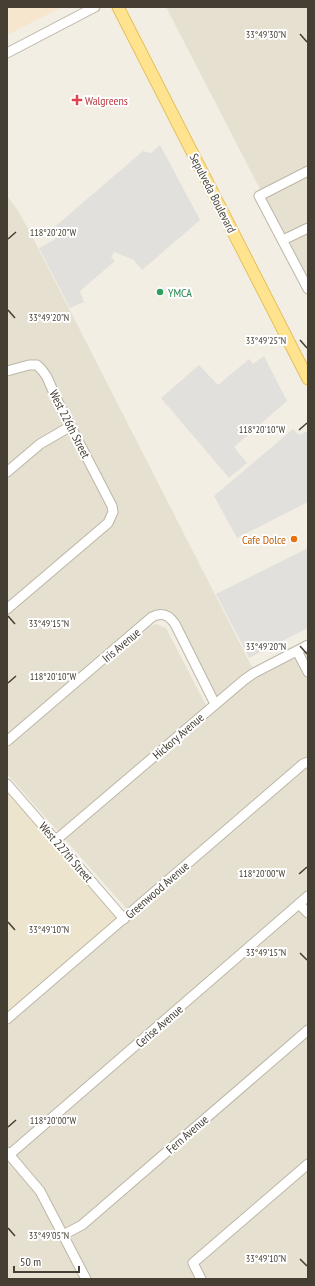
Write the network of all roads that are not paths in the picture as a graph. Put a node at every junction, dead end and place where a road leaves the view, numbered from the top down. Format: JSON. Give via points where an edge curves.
{"nodes":[{"id":1,"x":96,"y":7,"type":"edge"},
{"id":2,"x":118,"y":7,"type":"edge"},
{"id":3,"x":7,"y":53,"type":"edge"},
{"id":4,"x":308,"y":171,"type":"edge"},
{"id":5,"x":308,"y":228,"type":"edge"},
{"id":6,"x":283,"y":240,"type":"junction"},
{"id":7,"x":307,"y":283,"type":"edge"},
{"id":8,"x":7,"y":371,"type":"edge"},
{"id":9,"x":308,"y":379,"type":"edge"},
{"id":10,"x":71,"y":426,"type":"junction"},
{"id":11,"x":7,"y":472,"type":"edge"},
{"id":12,"x":7,"y":609,"type":"edge"},
{"id":13,"x":308,"y":645,"type":"edge"},
{"id":14,"x":297,"y":651,"type":"junction"},
{"id":15,"x":308,"y":672,"type":"edge"},
{"id":16,"x":215,"y":704,"type":"junction"},
{"id":17,"x":7,"y":741,"type":"edge"},
{"id":18,"x":308,"y":762,"type":"edge"},
{"id":19,"x":7,"y":784,"type":"edge"},
{"id":20,"x":56,"y":840,"type":"junction"},
{"id":21,"x":308,"y":896,"type":"edge"},
{"id":22,"x":300,"y":904,"type":"junction"},
{"id":23,"x":308,"y":913,"type":"edge"},
{"id":24,"x":124,"y":919,"type":"junction"},
{"id":25,"x":7,"y":1020,"type":"edge"},
{"id":26,"x":308,"y":1030,"type":"edge"},
{"id":27,"x":8,"y":1154,"type":"edge"},
{"id":28,"x":308,"y":1164,"type":"edge"},
{"id":29,"x":63,"y":1235,"type":"junction"},
{"id":30,"x":86,"y":1279,"type":"edge"},
{"id":31,"x":201,"y":1279,"type":"edge"}],
"edges":[{"from":1,"to":3,"type":"street"},
{"from":2,"to":9,"type":"main road","name":"Sepulveda Boulevard"},
{"from":4,"to":6,"type":"street","via":[[259,196]]},
{"from":5,"to":6,"type":"street"},
{"from":6,"to":7,"type":"street"},
{"from":8,"to":10,"type":"street","name":"West 226th Street","via":[[29,365],[42,370]]},
{"from":10,"to":11,"type":"street","via":[[40,444]]},
{"from":10,"to":12,"type":"street","name":"West 226th Street","via":[[113,512],[108,523]]},
{"from":13,"to":14,"type":"street","name":"Hickory Avenue"},
{"from":14,"to":15,"type":"street"},
{"from":14,"to":16,"type":"street","name":"Hickory Avenue","via":[[254,673]]},
{"from":16,"to":17,"type":"street","name":"Iris Avenue","via":[[172,618],[163,614],[157,615]]},
{"from":16,"to":20,"type":"street","name":"Hickory Avenue"},
{"from":18,"to":24,"type":"street","name":"Greenwood Avenue"},
{"from":19,"to":20,"type":"street","name":"West 227th Street"},
{"from":20,"to":24,"type":"street","name":"West 227th Street"},
{"from":21,"to":22,"type":"street","name":"Cerise Avenue"},
{"from":22,"to":23,"type":"street"},
{"from":22,"to":27,"type":"street","name":"Cerise Avenue"},
{"from":24,"to":25,"type":"street","name":"Greenwood Avenue"},
{"from":26,"to":29,"type":"street","name":"Fern Avenue","via":[[82,1225]]},
{"from":27,"to":29,"type":"street","via":[[40,1191]]},
{"from":28,"to":31,"type":"street","via":[[193,1263]]},
{"from":29,"to":30,"type":"street"}]}
